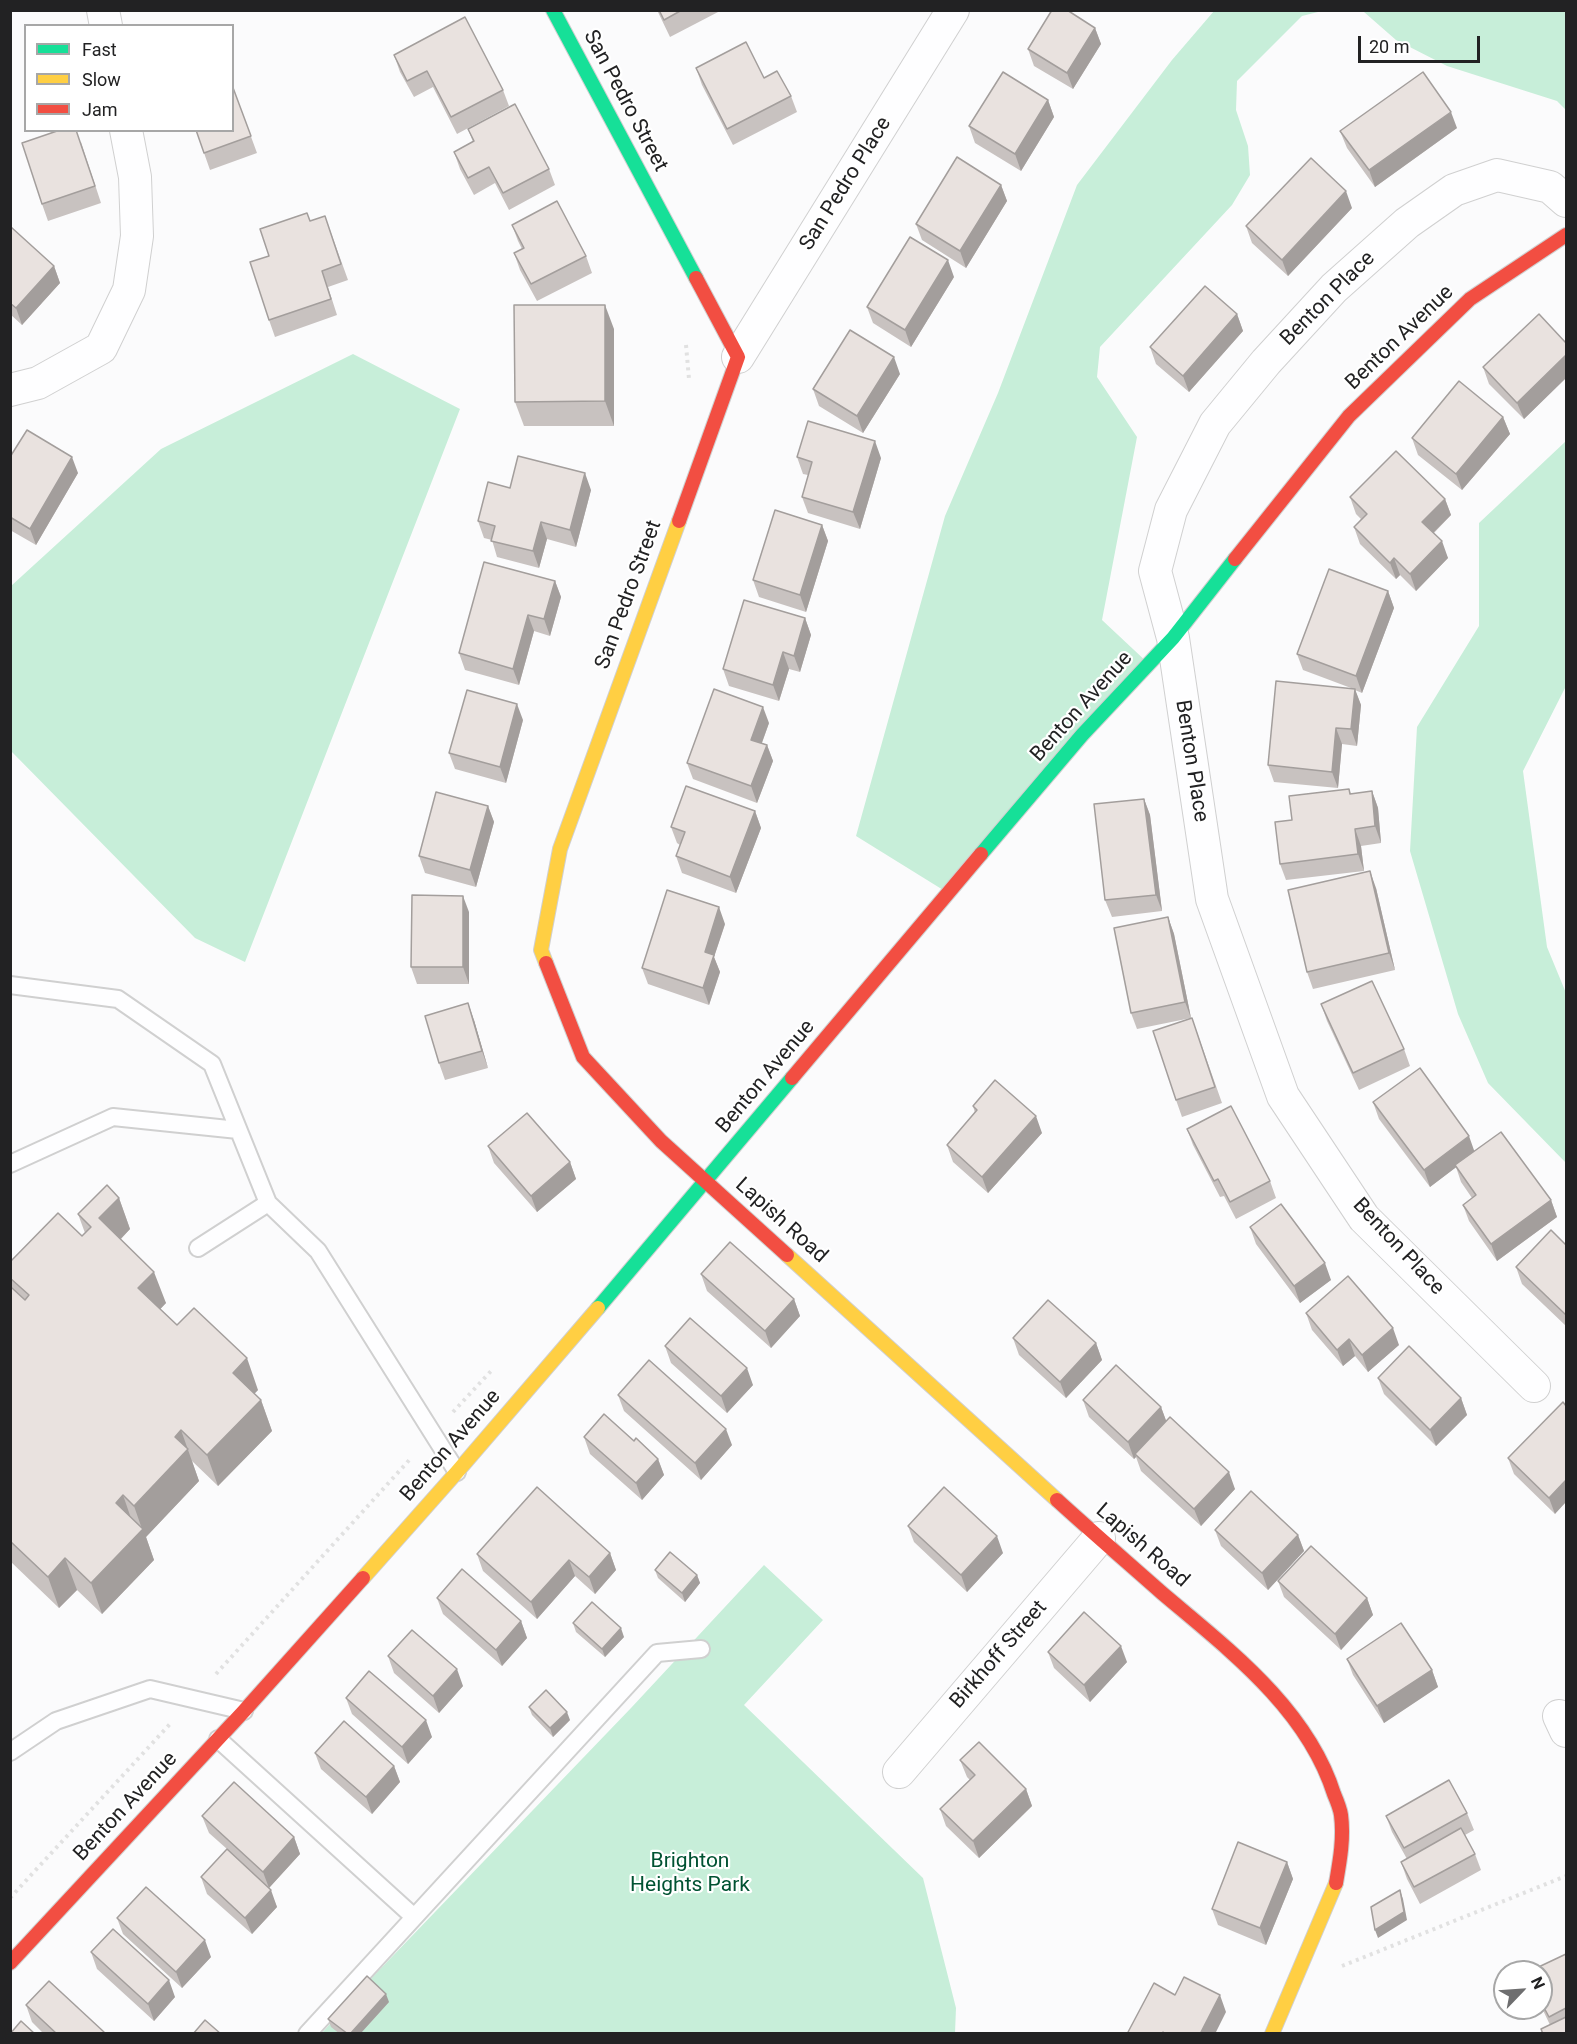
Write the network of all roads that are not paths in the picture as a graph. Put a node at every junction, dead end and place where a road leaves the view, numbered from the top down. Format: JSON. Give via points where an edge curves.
{"nodes":[{"id":1,"x":552,"y":10,"type":"edge"},
{"id":2,"x":953,"y":10,"type":"edge"},
{"id":3,"x":126,"y":132,"type":"edge"},
{"id":4,"x":1566,"y":201,"type":"edge"},
{"id":5,"x":1566,"y":235,"type":"edge"},
{"id":6,"x":738,"y":357,"type":"junction"},
{"id":7,"x":10,"y":390,"type":"edge"},
{"id":8,"x":1173,"y":638,"type":"junction"},
{"id":9,"x":10,"y":985,"type":"edge"},
{"id":10,"x":238,"y":1130,"type":"junction"},
{"id":11,"x":10,"y":1164,"type":"edge"},
{"id":12,"x":705,"y":1181,"type":"junction"},
{"id":13,"x":268,"y":1203,"type":"junction"},
{"id":14,"x":198,"y":1248,"type":"dead end"},
{"id":15,"x":1534,"y":1386,"type":"dead end"},
{"id":16,"x":457,"y":1472,"type":"junction"},
{"id":17,"x":1099,"y":1538,"type":"junction"},
{"id":18,"x":701,"y":1650,"type":"dead end"},
{"id":19,"x":244,"y":1711,"type":"junction"},
{"id":20,"x":218,"y":1740,"type":"junction"},
{"id":21,"x":10,"y":1752,"type":"edge"},
{"id":22,"x":899,"y":1772,"type":"dead end"},
{"id":23,"x":414,"y":1917,"type":"junction"},
{"id":24,"x":10,"y":1964,"type":"edge"},
{"id":25,"x":308,"y":2034,"type":"edge"},
{"id":26,"x":1272,"y":2034,"type":"edge"}],
"edges":[{"from":1,"to":6,"type":"street","name":"San Pedro Street"},
{"from":2,"to":6,"type":"street","name":"San Pedro Place"},
{"from":3,"to":7,"type":"street","via":[[135,177],[137,236],[129,290],[101,348],[38,383]]},
{"from":4,"to":8,"type":"street","name":"Benton Place","via":[[1550,187],[1497,175],[1454,190],[1407,223],[1334,288],[1266,362],[1215,424],[1171,510],[1155,571]]},
{"from":5,"to":8,"type":"street","name":"Benton Avenue","via":[[1470,299],[1349,416]]},
{"from":6,"to":12,"type":"street","name":"San Pedro Street","via":[[560,849],[541,950],[584,1057],[661,1141]]},
{"from":8,"to":12,"type":"street","name":"Benton Avenue","via":[[1082,735]]},
{"from":8,"to":15,"type":"street","name":"Benton Place","via":[[1212,898],[1283,1096],[1364,1218]]},
{"from":9,"to":10,"type":"lane","via":[[118,999],[212,1064]]},
{"from":10,"to":11,"type":"lane","via":[[113,1117]]},
{"from":10,"to":13,"type":"lane"},
{"from":12,"to":16,"type":"street","name":"Benton Avenue"},
{"from":12,"to":17,"type":"street","name":"Lapish Road"},
{"from":13,"to":14,"type":"lane"},
{"from":13,"to":16,"type":"lane","via":[[318,1251]]},
{"from":16,"to":19,"type":"street","name":"Benton Avenue"},
{"from":17,"to":22,"type":"street","name":"Birkhoff Street"},
{"from":17,"to":26,"type":"street","name":"Lapish Road","via":[[1261,1681],[1291,1715],[1329,1777],[1341,1814],[1342,1849],[1335,1888]]},
{"from":18,"to":23,"type":"lane","via":[[657,1653]]},
{"from":19,"to":20,"type":"street","name":"Benton Avenue"},
{"from":19,"to":21,"type":"lane","via":[[150,1689],[56,1721]]},
{"from":20,"to":23,"type":"lane"},
{"from":20,"to":24,"type":"street","name":"Benton Avenue"},
{"from":23,"to":25,"type":"lane"}]}
